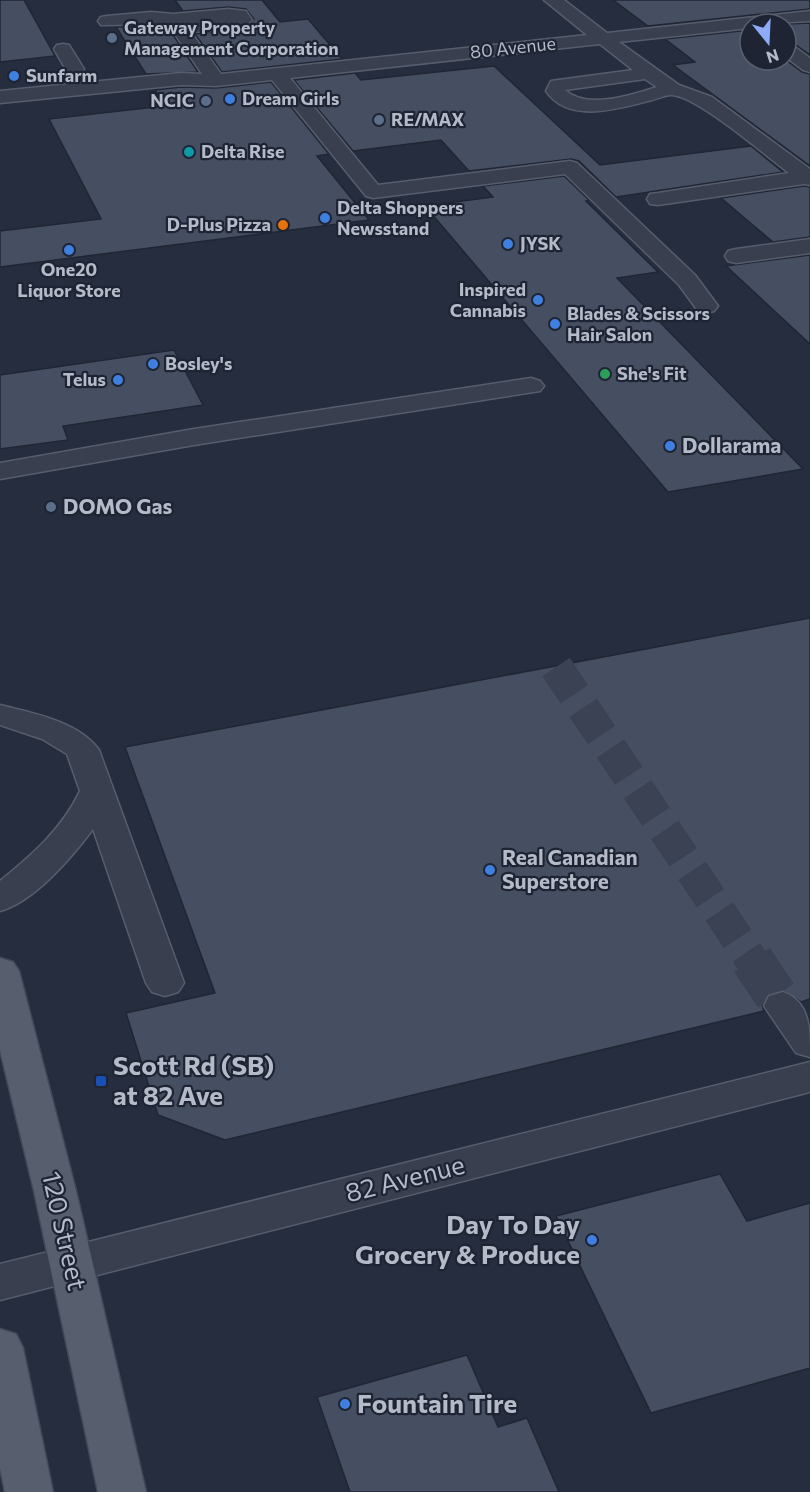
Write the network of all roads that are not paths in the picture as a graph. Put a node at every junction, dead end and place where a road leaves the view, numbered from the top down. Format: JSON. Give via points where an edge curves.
{"nodes":[{"id":1,"x":553,"y":0,"type":"edge"},
{"id":2,"x":107,"y":21,"type":"dead end"},
{"id":3,"x":738,"y":24,"type":"edge"},
{"id":4,"x":602,"y":38,"type":"junction"},
{"id":5,"x":63,"y":49,"type":"dead end"},
{"id":6,"x":199,"y":56,"type":"junction"},
{"id":7,"x":176,"y":58,"type":"dead end"},
{"id":8,"x":97,"y":66,"type":"dead end"},
{"id":9,"x":75,"y":69,"type":"junction"},
{"id":10,"x":276,"y":73,"type":"junction"},
{"id":11,"x":649,"y":73,"type":"junction"},
{"id":12,"x":216,"y":80,"type":"junction"},
{"id":13,"x":87,"y":88,"type":"junction"},
{"id":14,"x":672,"y":89,"type":"junction"},
{"id":15,"x":0,"y":97,"type":"edge"},
{"id":16,"x":0,"y":109,"type":"edge"},
{"id":17,"x":808,"y":178,"type":"edge"},
{"id":18,"x":658,"y":199,"type":"dead end"},
{"id":19,"x":810,"y":246,"type":"edge"},
{"id":20,"x":736,"y":256,"type":"dead end"},
{"id":21,"x":706,"y":306,"type":"dead end"},
{"id":22,"x":531,"y":386,"type":"dead end"},
{"id":23,"x":0,"y":471,"type":"edge"},
{"id":24,"x":0,"y":715,"type":"edge"},
{"id":25,"x":97,"y":790,"type":"junction"},
{"id":26,"x":0,"y":899,"type":"edge"},
{"id":27,"x":0,"y":971,"type":"edge"},
{"id":28,"x":165,"y":983,"type":"dead end"},
{"id":29,"x":810,"y":1077,"type":"edge"},
{"id":30,"x":71,"y":1263,"type":"junction"},
{"id":31,"x":0,"y":1282,"type":"edge"},
{"id":32,"x":0,"y":1348,"type":"edge"},
{"id":33,"x":28,"y":1492,"type":"edge"},
{"id":34,"x":123,"y":1492,"type":"edge"}],
"edges":[{"from":1,"to":4,"type":"street"},
{"from":2,"to":6,"type":"street","via":[[150,17],[176,24]]},
{"from":3,"to":4,"type":"street","name":"80 Avenue"},
{"from":4,"to":10,"type":"street","name":"80 Avenue"},
{"from":4,"to":11,"type":"street"},
{"from":5,"to":9,"type":"street"},
{"from":6,"to":7,"type":"street"},
{"from":6,"to":12,"type":"street"},
{"from":8,"to":9,"type":"street"},
{"from":9,"to":13,"type":"street"},
{"from":10,"to":12,"type":"street","name":"80 Avenue"},
{"from":10,"to":21,"type":"street","via":[[373,192],[570,167],[687,280]]},
{"from":11,"to":14,"type":"street"},
{"from":11,"to":14,"type":"street","via":[[558,85],[555,91],[568,103],[588,105],[644,98]]},
{"from":12,"to":13,"type":"street","name":"80 Avenue","via":[[182,79]]},
{"from":12,"to":16,"type":"street","name":"80 Avenue","via":[[189,88]]},
{"from":13,"to":15,"type":"street","name":"80 Avenue"},
{"from":14,"to":17,"type":"street","via":[[705,101]]},
{"from":17,"to":18,"type":"street"},
{"from":19,"to":20,"type":"street"},
{"from":22,"to":23,"type":"street"},
{"from":24,"to":25,"type":"street","via":[[69,738],[82,750]]},
{"from":25,"to":26,"type":"street","via":[[91,806],[66,838],[34,873]]},
{"from":25,"to":28,"type":"street"},
{"from":27,"to":30,"type":"main road","name":"120 Street"},
{"from":29,"to":30,"type":"street","name":"82 Avenue"},
{"from":30,"to":31,"type":"street","name":"82 Avenue"},
{"from":30,"to":34,"type":"main road","name":"120 Street"},
{"from":32,"to":33,"type":"main road"}]}
